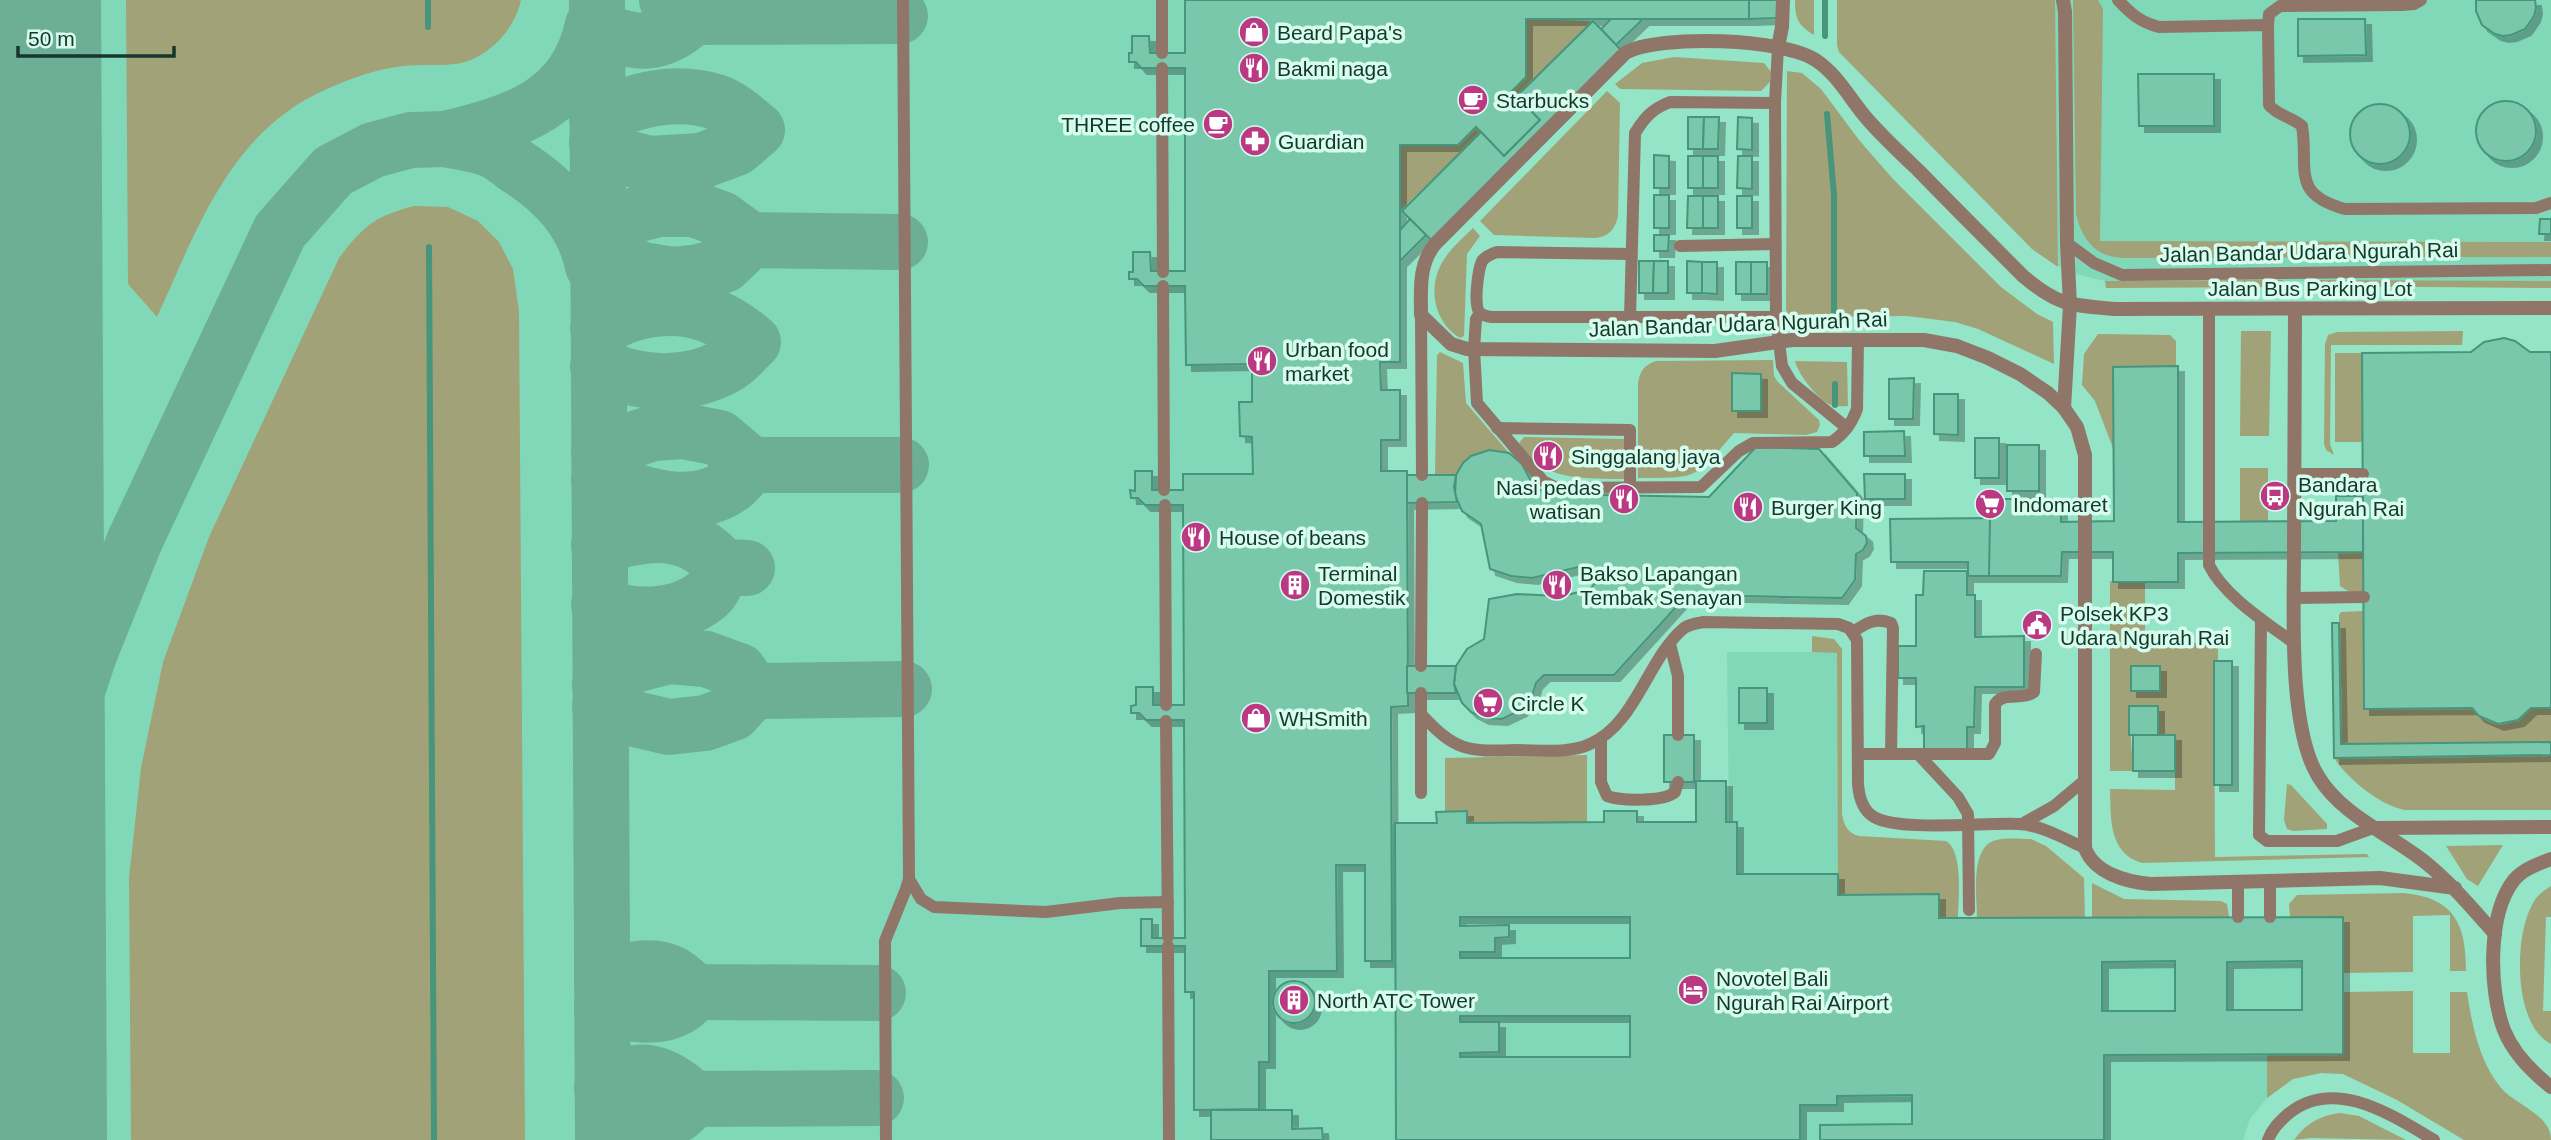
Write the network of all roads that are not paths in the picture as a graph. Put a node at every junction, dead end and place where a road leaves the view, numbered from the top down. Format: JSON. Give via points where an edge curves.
{"nodes":[{"id":1,"x":903,"y":0,"type":"edge"},
{"id":2,"x":1162,"y":0,"type":"edge"},
{"id":3,"x":1783,"y":0,"type":"edge"},
{"id":4,"x":2063,"y":0,"type":"edge"},
{"id":5,"x":2118,"y":0,"type":"edge"},
{"id":6,"x":2421,"y":0,"type":"edge"},
{"id":7,"x":2267,"y":25,"type":"junction"},
{"id":8,"x":1778,"y":47,"type":"junction"},
{"id":9,"x":1162,"y":53,"type":"dead end"},
{"id":10,"x":1162,"y":68,"type":"dead end"},
{"id":11,"x":1775,"y":103,"type":"junction"},
{"id":12,"x":2551,"y":203,"type":"edge"},
{"id":13,"x":2067,"y":243,"type":"junction"},
{"id":14,"x":1775,"y":244,"type":"junction"},
{"id":15,"x":1680,"y":246,"type":"dead end"},
{"id":16,"x":1631,"y":254,"type":"junction"},
{"id":17,"x":2551,"y":271,"type":"edge"},
{"id":18,"x":1163,"y":272,"type":"dead end"},
{"id":19,"x":1163,"y":286,"type":"dead end"},
{"id":20,"x":2070,"y":304,"type":"junction"},
{"id":21,"x":2551,"y":308,"type":"edge"},
{"id":22,"x":2209,"y":309,"type":"junction"},
{"id":23,"x":2295,"y":309,"type":"junction"},
{"id":24,"x":1480,"y":313,"type":"junction"},
{"id":25,"x":1421,"y":315,"type":"junction"},
{"id":26,"x":1776,"y":317,"type":"junction"},
{"id":27,"x":1630,"y":318,"type":"junction"},
{"id":28,"x":1858,"y":340,"type":"junction"},
{"id":29,"x":1778,"y":341,"type":"junction"},
{"id":30,"x":1474,"y":349,"type":"junction"},
{"id":31,"x":2064,"y":408,"type":"junction"},
{"id":32,"x":1497,"y":428,"type":"junction"},
{"id":33,"x":1847,"y":428,"type":"junction"},
{"id":34,"x":2294,"y":474,"type":"junction"},
{"id":35,"x":2363,"y":474,"type":"dead end"},
{"id":36,"x":1422,"y":475,"type":"dead end"},
{"id":37,"x":1630,"y":488,"type":"junction"},
{"id":38,"x":1164,"y":490,"type":"dead end"},
{"id":39,"x":1422,"y":503,"type":"dead end"},
{"id":40,"x":1165,"y":505,"type":"dead end"},
{"id":41,"x":2364,"y":597,"type":"dead end"},
{"id":42,"x":2294,"y":598,"type":"junction"},
{"id":43,"x":2261,"y":619,"type":"junction"},
{"id":44,"x":1853,"y":632,"type":"junction"},
{"id":45,"x":2294,"y":643,"type":"junction"},
{"id":46,"x":1670,"y":644,"type":"junction"},
{"id":47,"x":2036,"y":654,"type":"dead end"},
{"id":48,"x":1421,"y":666,"type":"dead end"},
{"id":49,"x":1421,"y":693,"type":"dead end"},
{"id":50,"x":1166,"y":705,"type":"dead end"},
{"id":51,"x":1421,"y":714,"type":"junction"},
{"id":52,"x":1166,"y":720,"type":"dead end"},
{"id":53,"x":1678,"y":735,"type":"dead end"},
{"id":54,"x":1601,"y":738,"type":"junction"},
{"id":55,"x":1858,"y":754,"type":"junction"},
{"id":56,"x":1891,"y":754,"type":"junction"},
{"id":57,"x":1918,"y":754,"type":"junction"},
{"id":58,"x":2085,"y":780,"type":"junction"},
{"id":59,"x":1678,"y":782,"type":"dead end"},
{"id":60,"x":1421,"y":793,"type":"dead end"},
{"id":61,"x":2022,"y":824,"type":"junction"},
{"id":62,"x":1969,"y":825,"type":"junction"},
{"id":63,"x":2551,"y":827,"type":"edge"},
{"id":64,"x":2373,"y":828,"type":"junction"},
{"id":65,"x":2085,"y":848,"type":"junction"},
{"id":66,"x":2551,"y":859,"type":"edge"},
{"id":67,"x":908,"y":879,"type":"junction"},
{"id":68,"x":2238,"y":883,"type":"junction"},
{"id":69,"x":2270,"y":883,"type":"junction"},
{"id":70,"x":2455,"y":888,"type":"junction"},
{"id":71,"x":1168,"y":902,"type":"junction"},
{"id":72,"x":1969,"y":911,"type":"dead end"},
{"id":73,"x":2238,"y":917,"type":"dead end"},
{"id":74,"x":2270,"y":917,"type":"dead end"},
{"id":75,"x":2495,"y":934,"type":"junction"},
{"id":76,"x":2551,"y":1087,"type":"edge"},
{"id":77,"x":886,"y":1140,"type":"edge"},
{"id":78,"x":1169,"y":1140,"type":"edge"},
{"id":79,"x":2268,"y":1140,"type":"edge"},
{"id":80,"x":2434,"y":1140,"type":"edge"}],
"edges":[{"from":1,"to":67,"type":"lane"},
{"from":2,"to":9,"type":"lane"},
{"from":3,"to":8,"type":"street"},
{"from":4,"to":13,"type":"street"},
{"from":5,"to":7,"type":"lane","via":[[2133,17],[2159,27]]},
{"from":6,"to":7,"type":"lane","via":[[2402,5],[2280,6],[2269,14]]},
{"from":7,"to":12,"type":"lane","via":[[2269,105],[2302,126],[2306,182],[2325,204],[2358,209],[2536,208]]},
{"from":8,"to":11,"type":"lane"},
{"from":8,"to":20,"type":"street","via":[[1816,60],[1833,74],[1868,121],[2023,276],[2047,296]]},
{"from":8,"to":25,"type":"street","via":[[1674,41],[1647,44],[1625,53],[1428,252],[1422,271]]},
{"from":10,"to":18,"type":"lane"},
{"from":11,"to":14,"type":"lane"},
{"from":11,"to":16,"type":"lane","via":[[1670,102],[1645,117],[1635,133]]},
{"from":13,"to":17,"type":"lane","name":"Jalan Bandar Udara Ngurah Rai","via":[[2094,263],[2122,275]]},
{"from":13,"to":20,"type":"street"},
{"from":14,"to":15,"type":"lane"},
{"from":14,"to":26,"type":"lane"},
{"from":16,"to":24,"type":"lane","via":[[1488,255],[1480,268],[1476,302]]},
{"from":16,"to":27,"type":"lane"},
{"from":19,"to":38,"type":"lane"},
{"from":20,"to":22,"type":"street","name":"Jalan Bus Parking Lot"},
{"from":20,"to":31,"type":"street"},
{"from":21,"to":23,"type":"street","name":"Jalan Bus Parking Lot"},
{"from":22,"to":23,"type":"street","name":"Jalan Bus Parking Lot"},
{"from":22,"to":43,"type":"lane","via":[[2208,557],[2217,579]]},
{"from":23,"to":34,"type":"street"},
{"from":24,"to":27,"type":"lane","via":[[1491,317]]},
{"from":24,"to":30,"type":"lane"},
{"from":25,"to":30,"type":"street","name":"Jalan Bandar Udara Ngurah Rai","via":[[1451,344]]},
{"from":25,"to":36,"type":"lane"},
{"from":26,"to":27,"type":"lane"},
{"from":26,"to":29,"type":"lane"},
{"from":28,"to":29,"type":"street","name":"Jalan Bandar Udara Ngurah Rai"},
{"from":28,"to":31,"type":"street","name":"Jalan Bandar Udara Ngurah Rai","via":[[1924,340],[1957,346],[2020,374]]},
{"from":28,"to":33,"type":"lane","via":[[1857,409]]},
{"from":29,"to":30,"type":"street","name":"Jalan Bandar Udara Ngurah Rai","via":[[1715,351]]},
{"from":29,"to":33,"type":"lane","via":[[1782,366],[1792,383]]},
{"from":30,"to":32,"type":"lane","via":[[1477,403]]},
{"from":31,"to":58,"type":"street","via":[[2080,437],[2087,479]]},
{"from":32,"to":37,"type":"lane","via":[[1549,485]]},
{"from":32,"to":37,"type":"lane","via":[[1630,430]]},
{"from":33,"to":37,"type":"lane","via":[[1832,442],[1753,443],[1739,450],[1701,487]]},
{"from":34,"to":35,"type":"lane"},
{"from":34,"to":42,"type":"street"},
{"from":39,"to":48,"type":"lane"},
{"from":40,"to":50,"type":"lane"},
{"from":41,"to":42,"type":"lane"},
{"from":42,"to":45,"type":"street"},
{"from":43,"to":45,"type":"lane"},
{"from":43,"to":64,"type":"lane","via":[[2259,835],[2267,841],[2336,841]]},
{"from":44,"to":46,"type":"lane","via":[[1823,622],[1704,622],[1685,627]]},
{"from":44,"to":55,"type":"lane","via":[[1858,654]]},
{"from":44,"to":56,"type":"lane","via":[[1868,621],[1886,621],[1893,628]]},
{"from":45,"to":64,"type":"street","via":[[2301,720],[2313,765],[2336,799]]},
{"from":46,"to":53,"type":"lane","via":[[1678,676]]},
{"from":46,"to":54,"type":"lane","via":[[1623,717]]},
{"from":47,"to":57,"type":"lane","via":[[2034,692],[2004,697],[1995,704],[1995,743],[1989,754]]},
{"from":49,"to":51,"type":"lane"},
{"from":51,"to":54,"type":"lane","via":[[1446,739],[1480,751],[1572,749]]},
{"from":51,"to":60,"type":"lane"},
{"from":52,"to":71,"type":"lane"},
{"from":54,"to":59,"type":"lane","via":[[1601,782],[1607,796],[1663,799],[1675,792]]},
{"from":55,"to":56,"type":"lane"},
{"from":55,"to":62,"type":"lane","via":[[1859,797],[1874,817],[1890,822]]},
{"from":56,"to":57,"type":"lane"},
{"from":57,"to":62,"type":"lane","via":[[1958,797]]},
{"from":58,"to":61,"type":"lane","via":[[2054,806]]},
{"from":58,"to":65,"type":"street"},
{"from":61,"to":62,"type":"lane"},
{"from":61,"to":65,"type":"lane"},
{"from":62,"to":72,"type":"lane"},
{"from":63,"to":64,"type":"street"},
{"from":64,"to":70,"type":"street","via":[[2422,859]]},
{"from":65,"to":68,"type":"street","via":[[2093,862],[2133,882]]},
{"from":66,"to":75,"type":"street","via":[[2514,879],[2499,909]]},
{"from":67,"to":71,"type":"lane","via":[[921,899],[934,907],[1046,912]]},
{"from":67,"to":77,"type":"lane","via":[[885,941]]},
{"from":68,"to":69,"type":"street"},
{"from":68,"to":73,"type":"lane"},
{"from":69,"to":70,"type":"street","via":[[2380,878]]},
{"from":69,"to":74,"type":"lane"},
{"from":70,"to":75,"type":"street"},
{"from":71,"to":78,"type":"lane"},
{"from":75,"to":76,"type":"street","via":[[2496,1002],[2505,1031],[2531,1071]]},
{"from":79,"to":80,"type":"lane","via":[[2294,1109],[2336,1097],[2357,1101]]}]}
